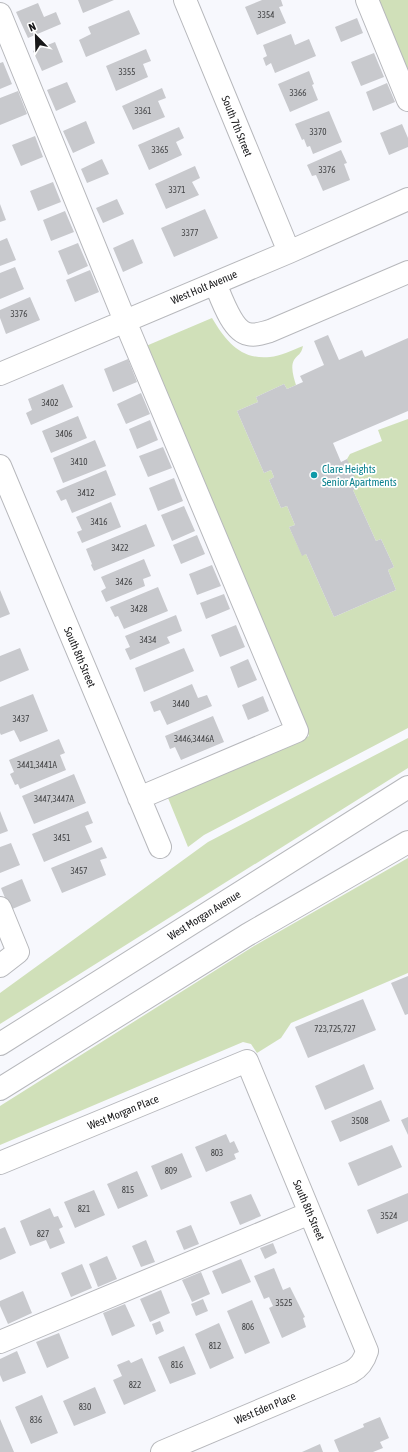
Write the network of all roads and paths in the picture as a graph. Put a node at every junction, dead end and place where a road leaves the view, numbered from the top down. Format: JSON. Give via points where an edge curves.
{"nodes":[{"id":1,"x":185,"y":0,"type":"edge"},
{"id":2,"x":367,"y":0,"type":"edge"},
{"id":3,"x":0,"y":14,"type":"edge"},
{"id":4,"x":408,"y":100,"type":"edge"},
{"id":5,"x":408,"y":199,"type":"edge"},
{"id":6,"x":289,"y":252,"type":"junction"},
{"id":7,"x":408,"y":272,"type":"edge"},
{"id":8,"x":215,"y":283,"type":"junction"},
{"id":9,"x":125,"y":321,"type":"junction"},
{"id":10,"x":0,"y":374,"type":"edge"},
{"id":11,"x":0,"y":466,"type":"edge"},
{"id":12,"x":408,"y":787,"type":"edge"},
{"id":13,"x":139,"y":798,"type":"junction"},
{"id":14,"x":408,"y":842,"type":"edge"},
{"id":15,"x":160,"y":847,"type":"dead end"},
{"id":16,"x":0,"y":908,"type":"edge"},
{"id":17,"x":0,"y":966,"type":"edge"},
{"id":18,"x":0,"y":1044,"type":"edge"},
{"id":19,"x":247,"y":1061,"type":"joint"},
{"id":20,"x":0,"y":1089,"type":"edge"},
{"id":21,"x":0,"y":1163,"type":"edge"},
{"id":22,"x":310,"y":1213,"type":"junction"},
{"id":23,"x":0,"y":1342,"type":"edge"},
{"id":24,"x":364,"y":1359,"type":"joint"},
{"id":25,"x":162,"y":1452,"type":"edge"}],
"edges":[{"from":1,"to":6,"type":"street","name":"South 7th Street"},
{"from":2,"to":4,"type":"street"},
{"from":3,"to":9,"type":"street"},
{"from":5,"to":6,"type":"street","name":"West Holt Avenue"},
{"from":6,"to":8,"type":"street","name":"West Holt Avenue"},
{"from":7,"to":8,"type":"street","via":[[258,335],[239,330]]},
{"from":8,"to":9,"type":"street","name":"West Holt Avenue"},
{"from":9,"to":10,"type":"street","name":"West Holt Avenue"},
{"from":9,"to":13,"type":"street","via":[[297,731]]},
{"from":11,"to":13,"type":"street","name":"South 8th Street"},
{"from":12,"to":18,"type":"street","name":"West Morgan Avenue"},
{"from":13,"to":15,"type":"street","name":"South 8th Street"},
{"from":14,"to":20,"type":"street","via":[[247,935]]},
{"from":16,"to":17,"type":"street","via":[[18,952]]},
{"from":19,"to":21,"type":"street","name":"West Morgan Place"},
{"from":19,"to":22,"type":"street","name":"South 8th Street"},
{"from":22,"to":23,"type":"street"},
{"from":22,"to":24,"type":"street","name":"South 8th Street","via":[[365,1344],[367,1351]]},
{"from":24,"to":25,"type":"street","name":"West Eden Place","via":[[359,1368],[351,1372]]}]}
